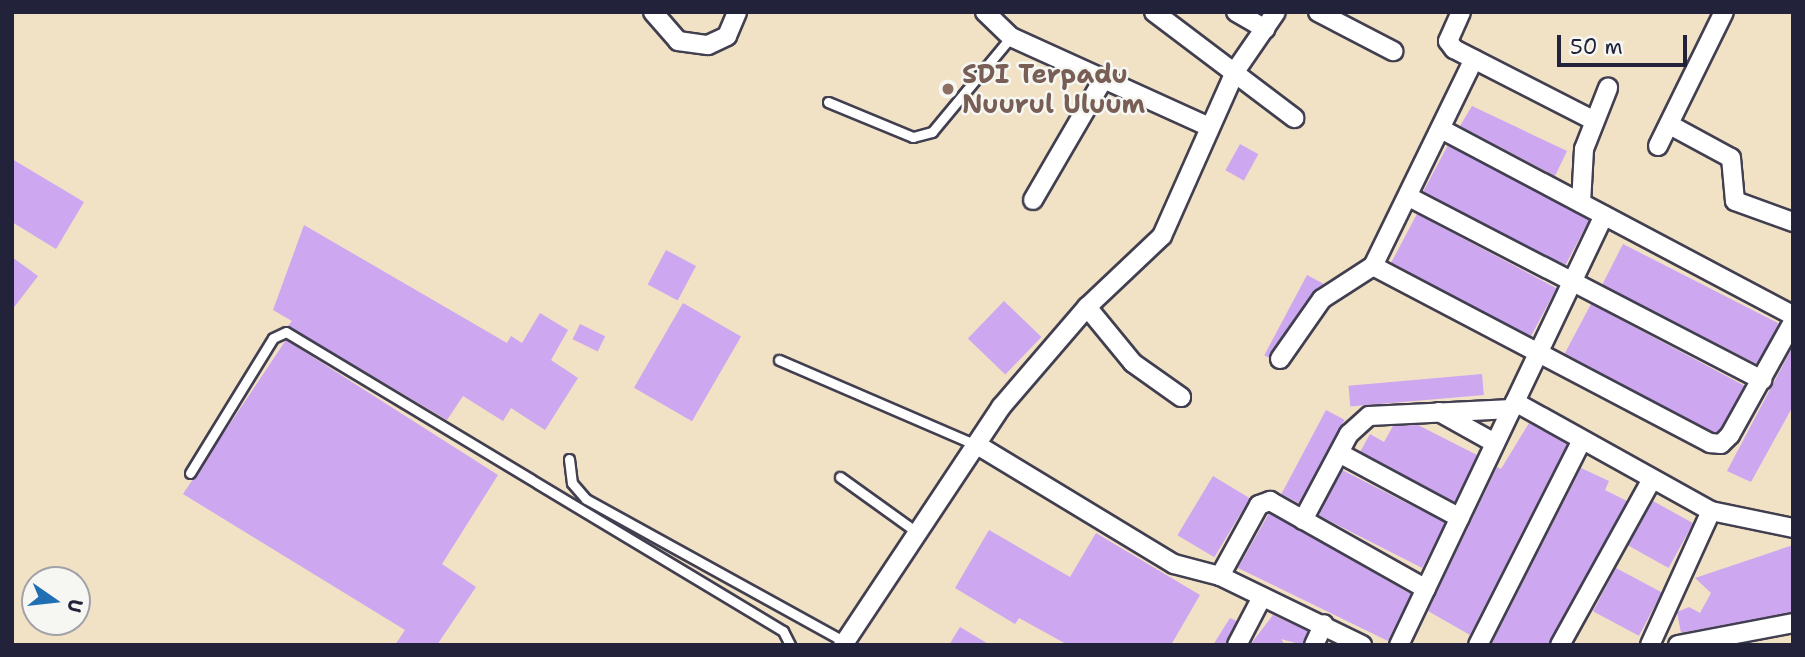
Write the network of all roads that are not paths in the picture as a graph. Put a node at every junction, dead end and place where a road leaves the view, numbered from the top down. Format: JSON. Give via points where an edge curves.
{"nodes":[{"id":1,"x":653,"y":12,"type":"edge"},
{"id":2,"x":737,"y":12,"type":"edge"},
{"id":3,"x":985,"y":12,"type":"edge"},
{"id":4,"x":1154,"y":12,"type":"edge"},
{"id":5,"x":1236,"y":12,"type":"edge"},
{"id":6,"x":1276,"y":12,"type":"edge"},
{"id":7,"x":1318,"y":12,"type":"edge"},
{"id":8,"x":1461,"y":12,"type":"edge"},
{"id":9,"x":1724,"y":12,"type":"edge"},
{"id":10,"x":1265,"y":29,"type":"junction"},
{"id":11,"x":1011,"y":37,"type":"junction"},
{"id":12,"x":1393,"y":51,"type":"dead end"},
{"id":13,"x":1474,"y":59,"type":"junction"},
{"id":14,"x":1236,"y":70,"type":"junction"},
{"id":15,"x":1104,"y":78,"type":"junction"},
{"id":16,"x":1608,"y":88,"type":"dead end"},
{"id":17,"x":828,"y":102,"type":"dead end"},
{"id":18,"x":1294,"y":118,"type":"dead end"},
{"id":19,"x":1593,"y":120,"type":"junction"},
{"id":20,"x":1670,"y":125,"type":"junction"},
{"id":21,"x":1209,"y":127,"type":"junction"},
{"id":22,"x":1440,"y":129,"type":"junction"},
{"id":23,"x":1658,"y":146,"type":"dead end"},
{"id":24,"x":1409,"y":197,"type":"junction"},
{"id":25,"x":1033,"y":200,"type":"dead end"},
{"id":26,"x":1581,"y":203,"type":"junction"},
{"id":27,"x":1604,"y":215,"type":"junction"},
{"id":28,"x":1793,"y":222,"type":"edge"},
{"id":29,"x":1373,"y":266,"type":"junction"},
{"id":30,"x":1572,"y":282,"type":"junction"},
{"id":31,"x":1087,"y":307,"type":"junction"},
{"id":32,"x":1793,"y":315,"type":"edge"},
{"id":33,"x":1793,"y":322,"type":"edge"},
{"id":34,"x":1538,"y":354,"type":"junction"},
{"id":35,"x":1280,"y":359,"type":"dead end"},
{"id":36,"x":779,"y":360,"type":"dead end"},
{"id":37,"x":1762,"y":380,"type":"junction"},
{"id":38,"x":1181,"y":397,"type":"dead end"},
{"id":39,"x":1513,"y":405,"type":"junction"},
{"id":40,"x":1439,"y":412,"type":"junction"},
{"id":41,"x":1581,"y":442,"type":"junction"},
{"id":42,"x":1495,"y":443,"type":"junction"},
{"id":43,"x":979,"y":446,"type":"junction"},
{"id":44,"x":1339,"y":453,"type":"junction"},
{"id":45,"x":569,"y":458,"type":"dead end"},
{"id":46,"x":190,"y":473,"type":"dead end"},
{"id":47,"x":840,"y":477,"type":"dead end"},
{"id":48,"x":1651,"y":481,"type":"junction"},
{"id":49,"x":1711,"y":511,"type":"junction"},
{"id":50,"x":1460,"y":518,"type":"junction"},
{"id":51,"x":1303,"y":520,"type":"junction"},
{"id":52,"x":1793,"y":528,"type":"edge"},
{"id":53,"x":919,"y":533,"type":"junction"},
{"id":54,"x":1220,"y":576,"type":"junction"},
{"id":55,"x":1426,"y":589,"type":"junction"},
{"id":56,"x":1262,"y":597,"type":"junction"},
{"id":57,"x":1793,"y":623,"type":"edge"},
{"id":58,"x":1325,"y":625,"type":"junction"},
{"id":59,"x":844,"y":643,"type":"edge"},
{"id":60,"x":790,"y":645,"type":"edge"},
{"id":61,"x":1237,"y":645,"type":"edge"},
{"id":62,"x":1314,"y":645,"type":"edge"},
{"id":63,"x":1362,"y":645,"type":"edge"},
{"id":64,"x":1399,"y":645,"type":"edge"},
{"id":65,"x":1478,"y":645,"type":"edge"},
{"id":66,"x":1560,"y":645,"type":"edge"},
{"id":67,"x":1650,"y":645,"type":"edge"},
{"id":68,"x":1678,"y":645,"type":"edge"}],
"edges":[{"from":1,"to":2,"type":"street","via":[[678,41],[708,45],[727,36]]},
{"from":3,"to":11,"type":"street"},
{"from":4,"to":14,"type":"street"},
{"from":5,"to":10,"type":"street"},
{"from":6,"to":10,"type":"street"},
{"from":7,"to":12,"type":"street"},
{"from":8,"to":13,"type":"street","via":[[1448,41]]},
{"from":9,"to":20,"type":"street"},
{"from":10,"to":14,"type":"street"},
{"from":11,"to":15,"type":"street"},
{"from":11,"to":17,"type":"lane","via":[[932,132],[913,136]]},
{"from":13,"to":19,"type":"street"},
{"from":13,"to":22,"type":"street"},
{"from":14,"to":18,"type":"street"},
{"from":14,"to":21,"type":"street"},
{"from":15,"to":21,"type":"street"},
{"from":15,"to":25,"type":"street"},
{"from":16,"to":19,"type":"street"},
{"from":19,"to":26,"type":"street"},
{"from":20,"to":23,"type":"street"},
{"from":20,"to":28,"type":"street","via":[[1731,158],[1735,201]]},
{"from":21,"to":31,"type":"street","via":[[1161,236]]},
{"from":22,"to":24,"type":"street"},
{"from":22,"to":26,"type":"street"},
{"from":24,"to":29,"type":"street"},
{"from":24,"to":30,"type":"street"},
{"from":26,"to":27,"type":"street"},
{"from":27,"to":30,"type":"street"},
{"from":27,"to":32,"type":"street"},
{"from":29,"to":34,"type":"street"},
{"from":29,"to":35,"type":"street","via":[[1322,299]]},
{"from":30,"to":34,"type":"street"},
{"from":30,"to":37,"type":"street"},
{"from":31,"to":38,"type":"street","via":[[1133,363]]},
{"from":31,"to":43,"type":"street","via":[[1001,407]]},
{"from":33,"to":37,"type":"street"},
{"from":34,"to":37,"type":"street","via":[[1710,443],[1730,435]]},
{"from":34,"to":39,"type":"street"},
{"from":36,"to":43,"type":"lane"},
{"from":39,"to":40,"type":"street"},
{"from":39,"to":41,"type":"street"},
{"from":39,"to":42,"type":"street"},
{"from":40,"to":42,"type":"street"},
{"from":40,"to":44,"type":"street","via":[[1369,415]]},
{"from":41,"to":48,"type":"street"},
{"from":41,"to":65,"type":"street"},
{"from":42,"to":50,"type":"street"},
{"from":43,"to":53,"type":"street"},
{"from":43,"to":54,"type":"street","via":[[1174,564]]},
{"from":44,"to":50,"type":"street"},
{"from":44,"to":51,"type":"street"},
{"from":45,"to":59,"type":"lane","via":[[572,483],[586,499]]},
{"from":46,"to":60,"type":"lane","via":[[272,338],[286,332],[783,631]]},
{"from":47,"to":53,"type":"lane"},
{"from":48,"to":49,"type":"street"},
{"from":48,"to":66,"type":"street"},
{"from":49,"to":52,"type":"street"},
{"from":49,"to":67,"type":"street"},
{"from":50,"to":55,"type":"street"},
{"from":51,"to":54,"type":"street","via":[[1264,501]]},
{"from":51,"to":55,"type":"street"},
{"from":53,"to":59,"type":"street"},
{"from":54,"to":56,"type":"street"},
{"from":55,"to":64,"type":"street"},
{"from":56,"to":58,"type":"street"},
{"from":56,"to":61,"type":"street"},
{"from":57,"to":68,"type":"street"},
{"from":58,"to":62,"type":"street"},
{"from":58,"to":63,"type":"street"}]}
